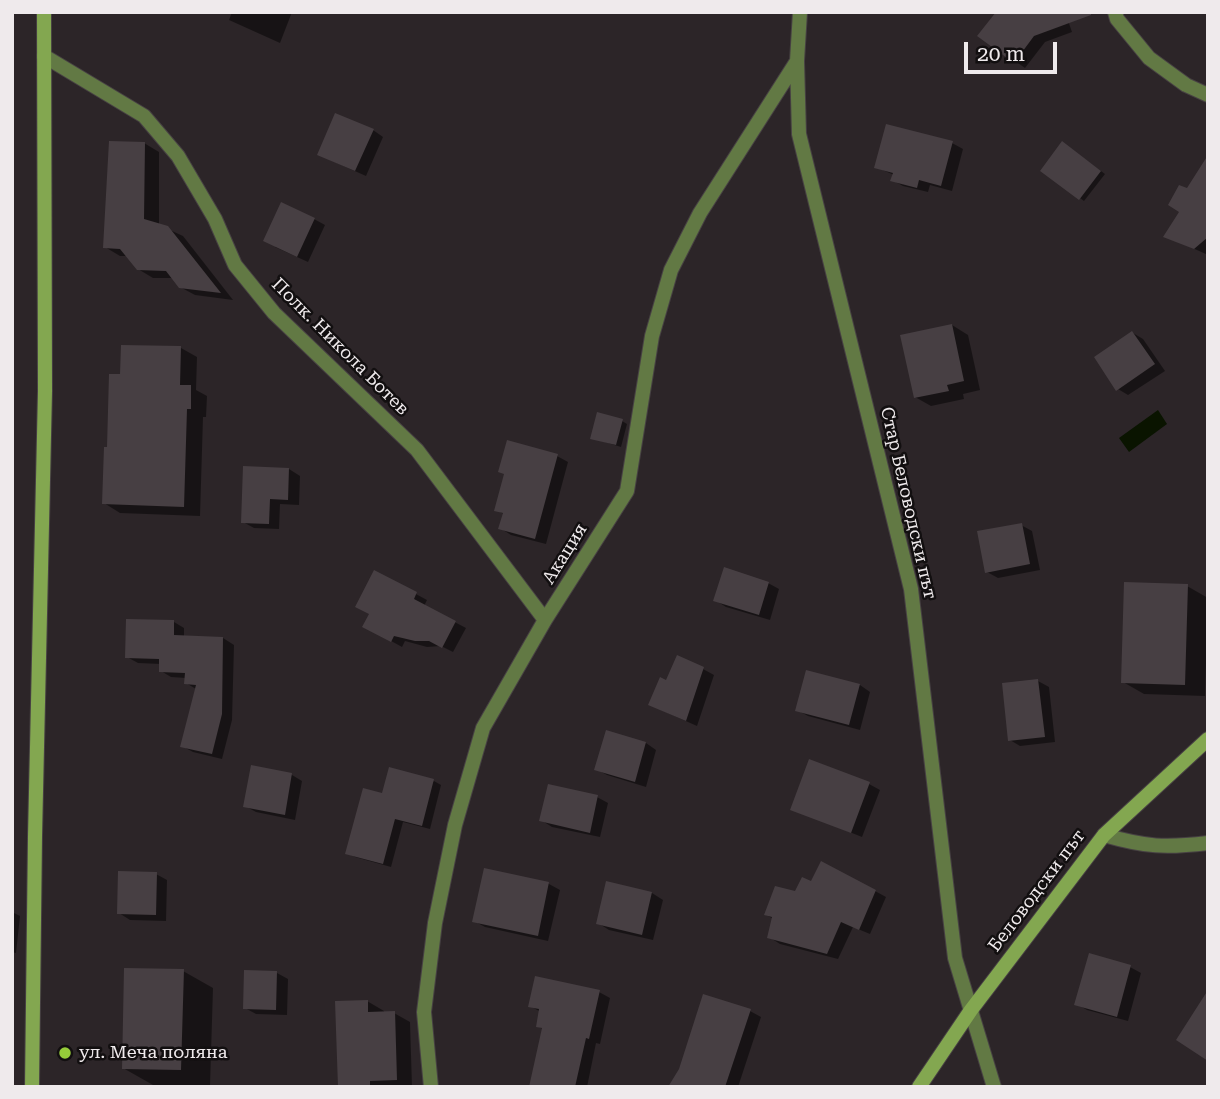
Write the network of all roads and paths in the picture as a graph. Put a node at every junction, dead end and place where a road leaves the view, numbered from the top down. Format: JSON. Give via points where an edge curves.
{"nodes":[{"id":1,"x":44,"y":12,"type":"edge"},
{"id":2,"x":800,"y":12,"type":"edge"},
{"id":3,"x":1115,"y":12,"type":"edge"},
{"id":4,"x":44,"y":56,"type":"junction"},
{"id":5,"x":797,"y":61,"type":"junction"},
{"id":6,"x":1208,"y":95,"type":"edge"},
{"id":7,"x":545,"y":620,"type":"junction"},
{"id":8,"x":1208,"y":739,"type":"edge"},
{"id":9,"x":1104,"y":835,"type":"junction"},
{"id":10,"x":1208,"y":842,"type":"edge"},
{"id":11,"x":971,"y":1010,"type":"junction"},
{"id":12,"x":32,"y":1087,"type":"edge"},
{"id":13,"x":431,"y":1087,"type":"edge"},
{"id":14,"x":919,"y":1087,"type":"edge"},
{"id":15,"x":994,"y":1087,"type":"edge"}],
"edges":[{"from":1,"to":4,"type":"street"},
{"from":2,"to":5,"type":"street","name":"Стар Беловодски път"},
{"from":3,"to":6,"type":"street","via":[[1149,58]]},
{"from":4,"to":7,"type":"street","name":"Полк. Никола Ботев","via":[[144,116],[178,156],[215,219],[235,265],[274,313],[417,450]]},
{"from":4,"to":12,"type":"street","via":[[46,391]]},
{"from":5,"to":7,"type":"street","name":"Акация","via":[[700,213],[671,270],[652,335],[627,491]]},
{"from":5,"to":11,"type":"street","name":"Стар Беловодски път","via":[[799,134],[911,589],[955,958]]},
{"from":7,"to":13,"type":"street","name":"Акация","via":[[483,728],[456,825],[435,923],[424,1012]]},
{"from":8,"to":9,"type":"street","name":"Беловодски път"},
{"from":9,"to":10,"type":"street","via":[[1139,845],[1176,847]]},
{"from":9,"to":11,"type":"street","name":"Беловодски път"},
{"from":11,"to":14,"type":"street","name":"Беловодски път"},
{"from":11,"to":15,"type":"street","name":"Стар Беловодски път"}]}
